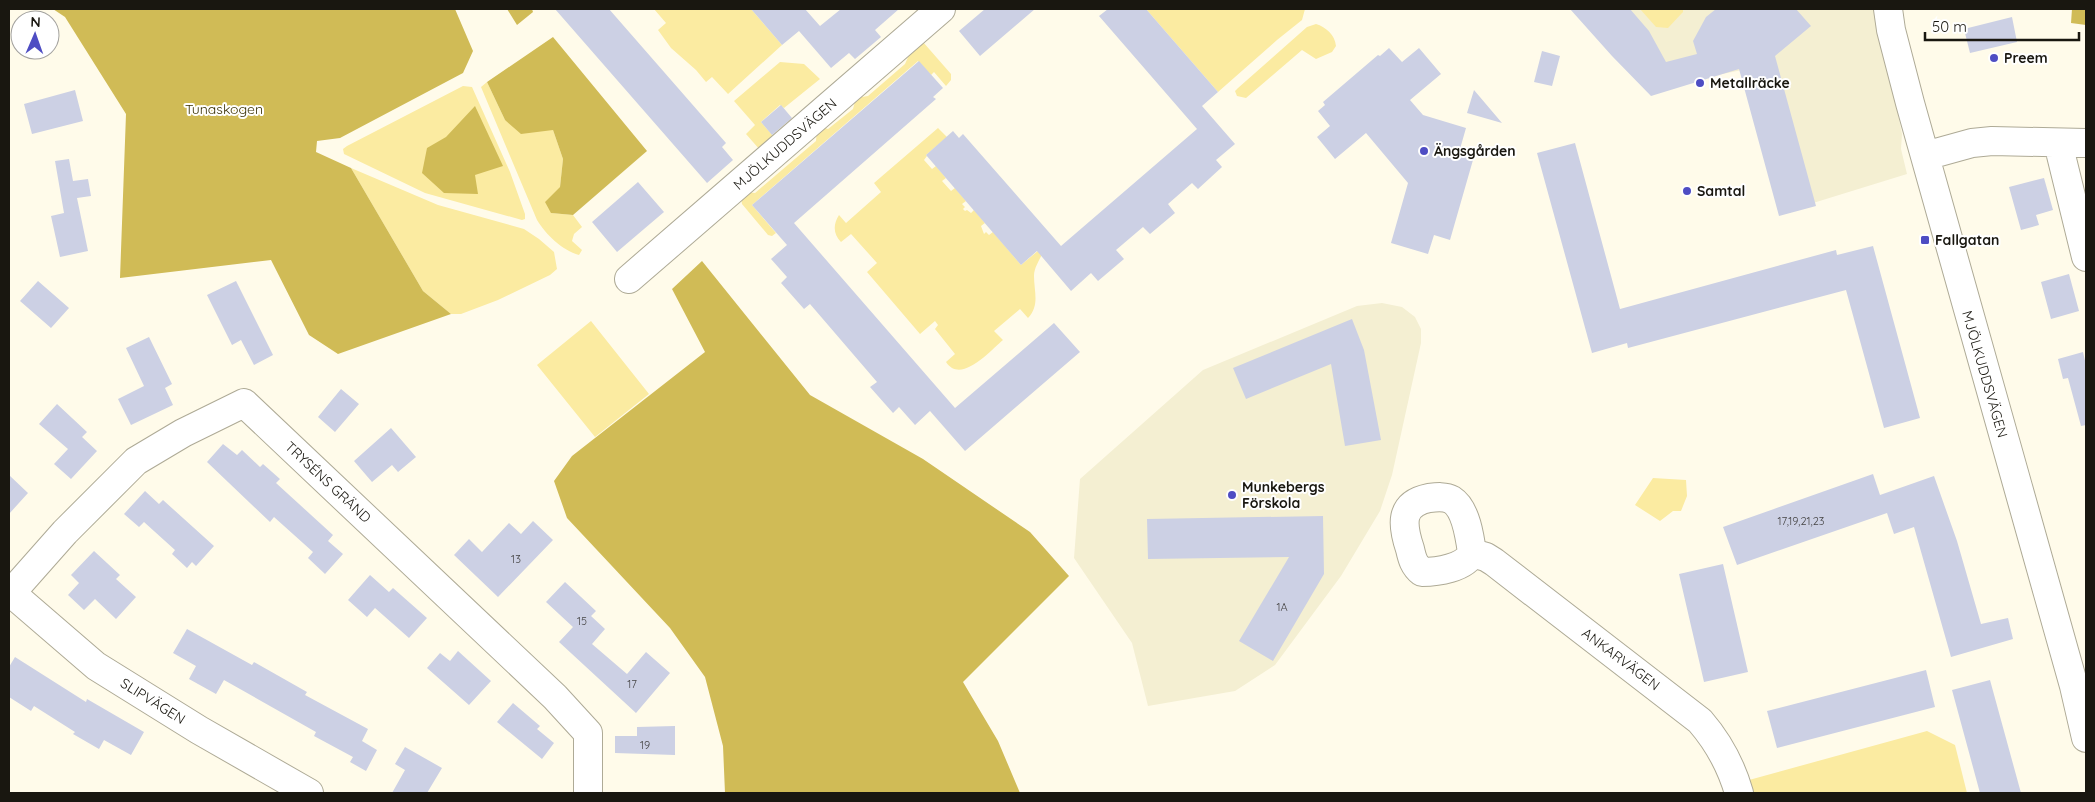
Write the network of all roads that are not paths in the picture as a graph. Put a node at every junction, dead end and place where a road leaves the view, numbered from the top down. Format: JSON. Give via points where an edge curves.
{"nodes":[{"id":1,"x":941,"y":9,"type":"edge"},
{"id":2,"x":1888,"y":9,"type":"edge"},
{"id":3,"x":2058,"y":143,"type":"junction"},
{"id":4,"x":2086,"y":144,"type":"edge"},
{"id":5,"x":1925,"y":156,"type":"junction"},
{"id":6,"x":2086,"y":257,"type":"edge"},
{"id":7,"x":628,"y":279,"type":"dead end"},
{"id":8,"x":1472,"y":553,"type":"dead end"},
{"id":9,"x":10,"y":592,"type":"edge"},
{"id":10,"x":2075,"y":650,"type":"edge"},
{"id":11,"x":2086,"y":738,"type":"edge"},
{"id":12,"x":309,"y":793,"type":"edge"},
{"id":13,"x":588,"y":793,"type":"edge"},
{"id":14,"x":1739,"y":793,"type":"edge"}],
"edges":[{"from":1,"to":7,"type":"street","name":"MJÖLKUDDSVÄGEN"},
{"from":2,"to":5,"type":"street","name":"MJÖLKUDDSVÄGEN"},
{"from":3,"to":4,"type":"street"},
{"from":3,"to":5,"type":"street","via":[[1992,141]]},
{"from":3,"to":6,"type":"street"},
{"from":5,"to":10,"type":"street","name":"MJÖLKUDDSVÄGEN"},
{"from":8,"to":14,"type":"street","name":"ANKARVÄGEN","via":[[1494,562],[1700,721],[1723,751]]},
{"from":9,"to":12,"type":"street","name":"SLIPVÄGEN","via":[[96,666]]},
{"from":9,"to":13,"type":"street","name":"TRYSÉNS GRÄND","via":[[136,461],[244,403],[555,697],[588,733]]},
{"from":10,"to":11,"type":"street","name":"MJÖLKUDDSVÄGEN"}]}
